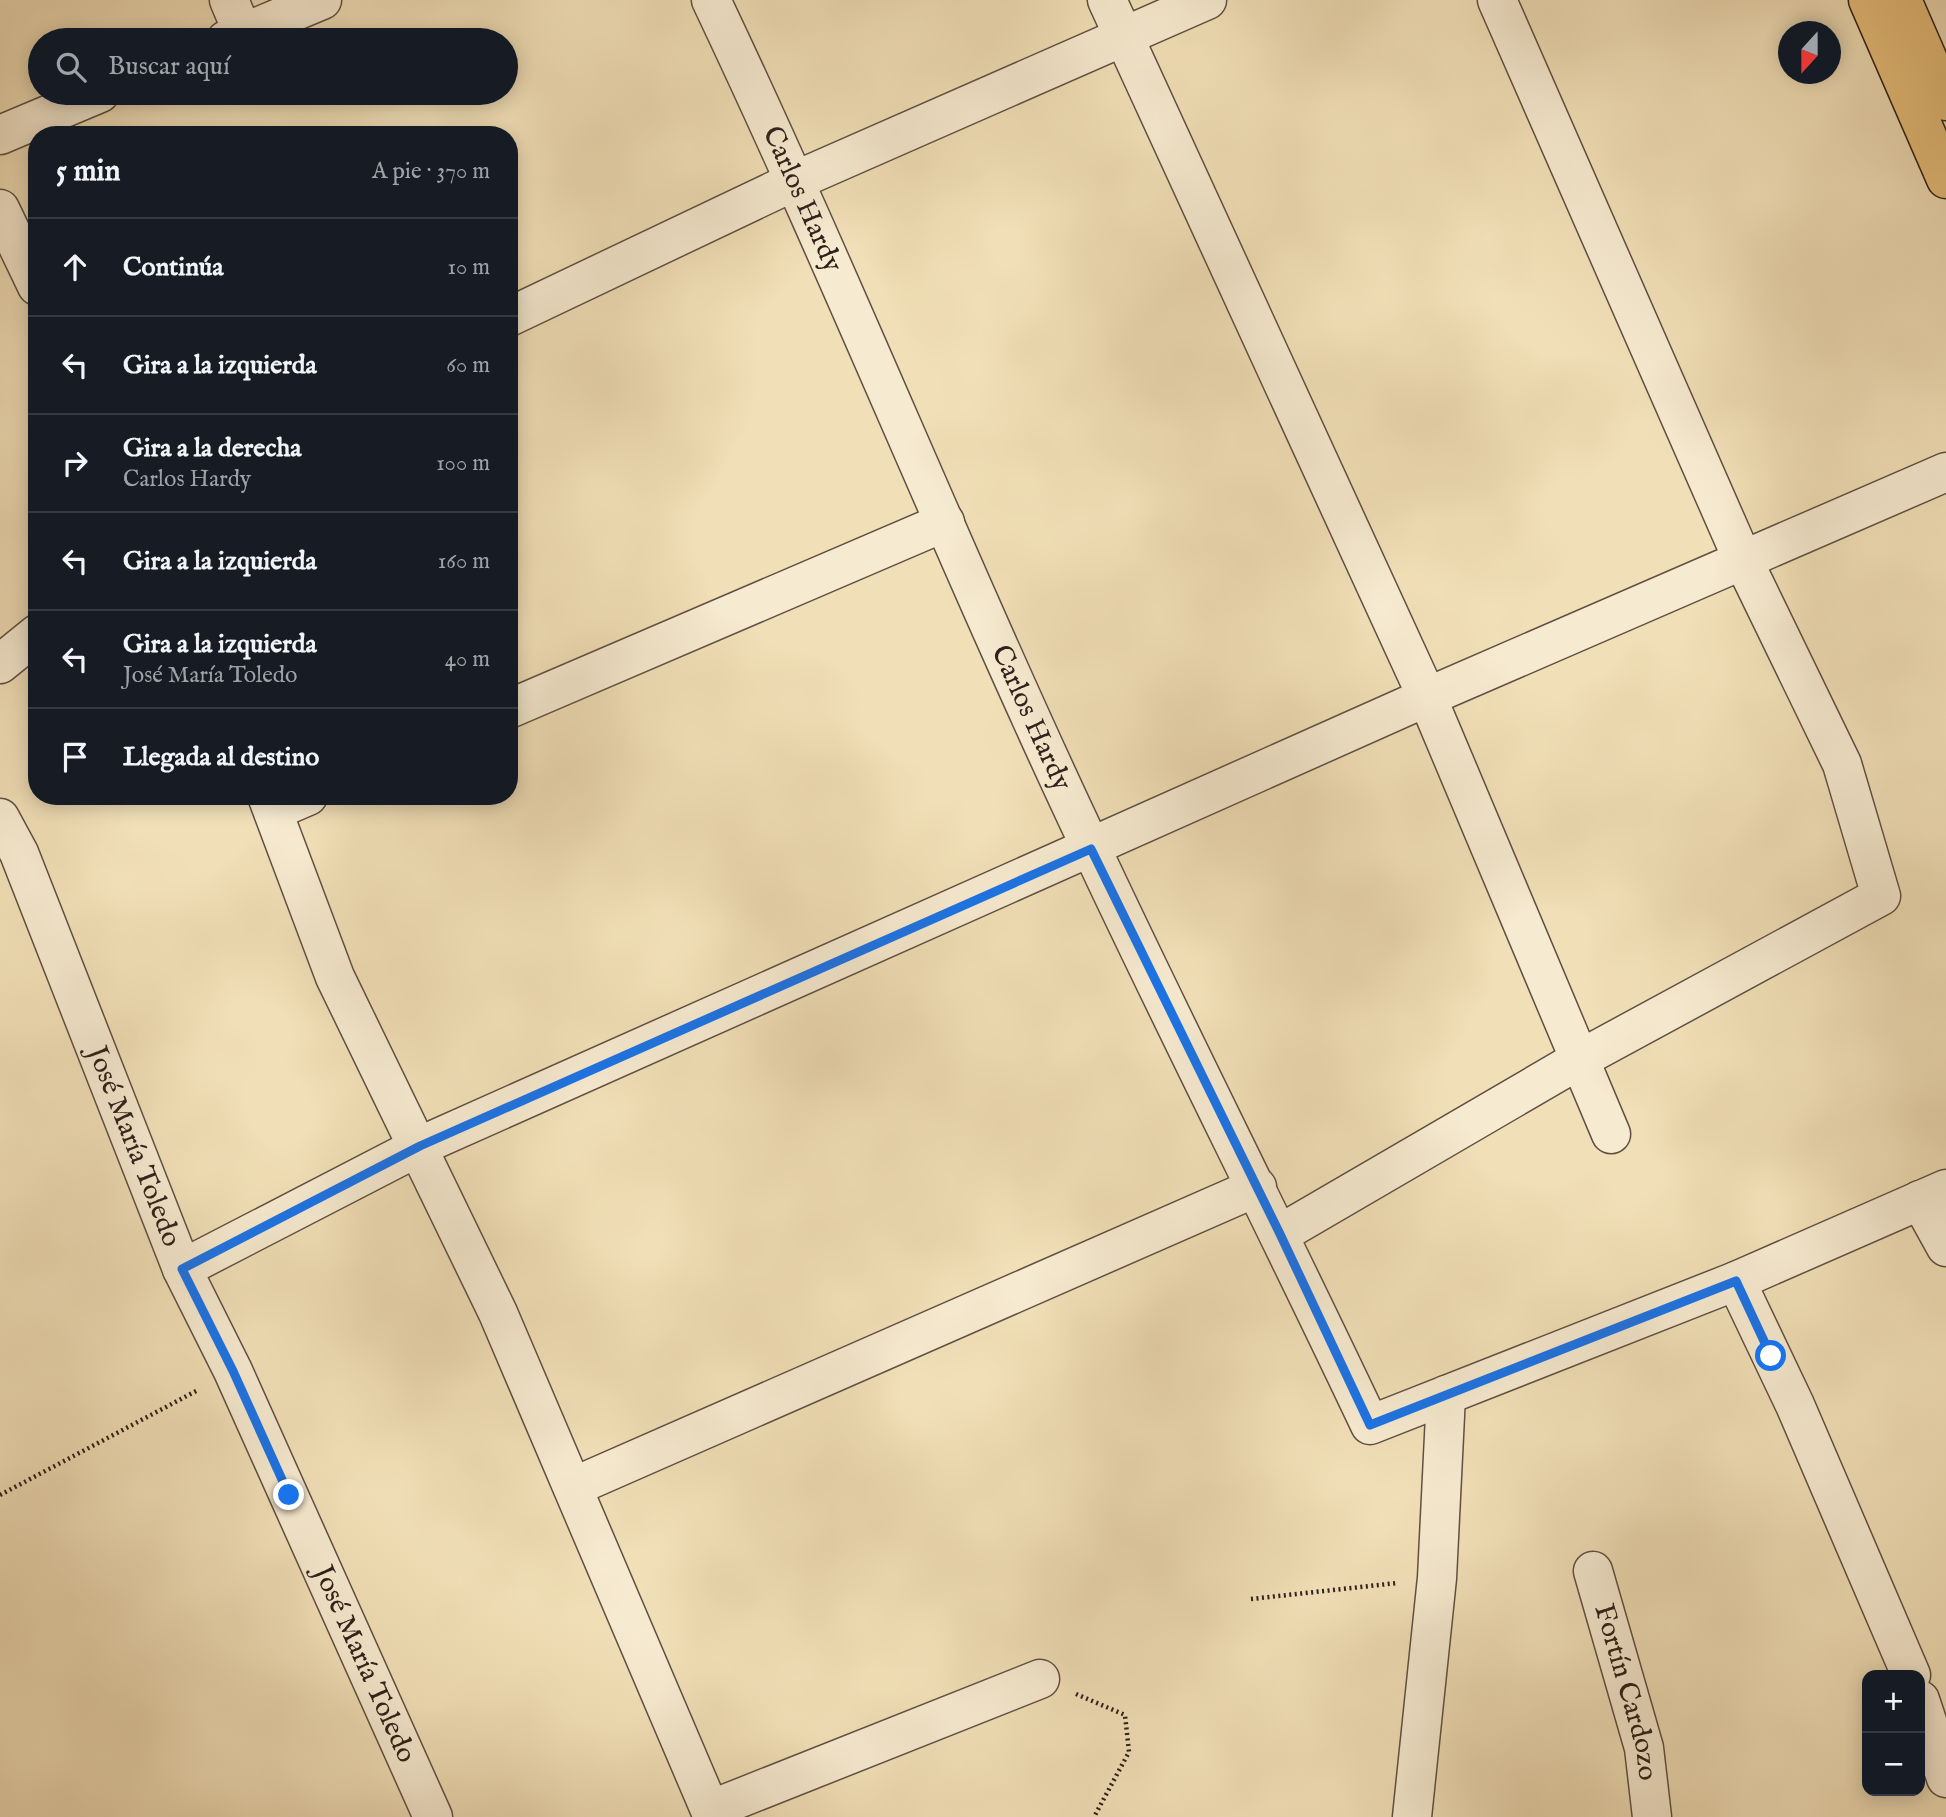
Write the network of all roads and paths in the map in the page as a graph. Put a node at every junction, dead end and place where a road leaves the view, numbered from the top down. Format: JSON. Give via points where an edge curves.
{"nodes":[{"id":1,"x":321,"y":0,"type":"edge"},
{"id":2,"x":711,"y":0,"type":"edge"},
{"id":3,"x":1107,"y":0,"type":"edge"},
{"id":4,"x":1208,"y":0,"type":"edge"},
{"id":5,"x":1497,"y":0,"type":"edge"},
{"id":6,"x":1868,"y":0,"type":"edge"},
{"id":7,"x":1902,"y":0,"type":"edge"},
{"id":8,"x":233,"y":24,"type":"edge"},
{"id":9,"x":1124,"y":36,"type":"junction"},
{"id":10,"x":1946,"y":101,"type":"edge"},
{"id":11,"x":71,"y":105,"type":"edge"},
{"id":12,"x":0,"y":135,"type":"edge"},
{"id":13,"x":797,"y":180,"type":"junction"},
{"id":14,"x":1946,"y":180,"type":"edge"},
{"id":15,"x":0,"y":209,"type":"edge"},
{"id":16,"x":28,"y":267,"type":"edge"},
{"id":17,"x":518,"y":313,"type":"edge"},
{"id":18,"x":1946,"y":472,"type":"edge"},
{"id":19,"x":945,"y":522,"type":"junction"},
{"id":20,"x":1742,"y":558,"type":"junction"},
{"id":21,"x":28,"y":641,"type":"edge"},
{"id":22,"x":0,"y":664,"type":"edge"},
{"id":23,"x":1427,"y":697,"type":"junction"},
{"id":24,"x":518,"y":705,"type":"edge"},
{"id":25,"x":270,"y":805,"type":"edge"},
{"id":26,"x":0,"y":818,"type":"edge"},
{"id":27,"x":1091,"y":849,"type":"junction"},
{"id":28,"x":1582,"y":1058,"type":"junction"},
{"id":29,"x":1611,"y":1134,"type":"dead end"},
{"id":30,"x":420,"y":1146,"type":"junction"},
{"id":31,"x":1257,"y":1187,"type":"junction"},
{"id":32,"x":1933,"y":1194,"type":"edge"},
{"id":33,"x":1280,"y":1234,"type":"junction"},
{"id":34,"x":1946,"y":1247,"type":"edge"},
{"id":35,"x":182,"y":1269,"type":"junction"},
{"id":36,"x":1736,"y":1281,"type":"junction"},
{"id":37,"x":233,"y":1371,"type":"junction"},
{"id":38,"x":1446,"y":1395,"type":"junction"},
{"id":39,"x":573,"y":1487,"type":"junction"},
{"id":40,"x":0,"y":1495,"type":"edge"},
{"id":41,"x":1592,"y":1571,"type":"dead end"},
{"id":42,"x":1437,"y":1578,"type":"junction"},
{"id":43,"x":1251,"y":1599,"type":"dead end"},
{"id":44,"x":1910,"y":1670,"type":"edge"},
{"id":45,"x":1040,"y":1679,"type":"joint"},
{"id":46,"x":1925,"y":1715,"type":"edge"},
{"id":47,"x":1946,"y":1778,"type":"edge"},
{"id":48,"x":433,"y":1817,"type":"edge"},
{"id":49,"x":1094,"y":1817,"type":"edge"},
{"id":50,"x":1412,"y":1817,"type":"edge"},
{"id":51,"x":1652,"y":1817,"type":"edge"}],
"edges":[{"from":1,"to":8,"type":"street"},
{"from":2,"to":13,"type":"street","name":"Carlos Hardy"},
{"from":3,"to":9,"type":"street"},
{"from":4,"to":9,"type":"street"},
{"from":5,"to":20,"type":"street"},
{"from":6,"to":14,"type":"main road"},
{"from":7,"to":10,"type":"main road"},
{"from":9,"to":13,"type":"street"},
{"from":9,"to":23,"type":"street"},
{"from":11,"to":12,"type":"street"},
{"from":13,"to":17,"type":"street"},
{"from":13,"to":19,"type":"street","name":"Carlos Hardy"},
{"from":15,"to":16,"type":"street"},
{"from":18,"to":20,"type":"street"},
{"from":19,"to":24,"type":"street"},
{"from":19,"to":27,"type":"street","name":"Carlos Hardy"},
{"from":20,"to":23,"type":"street"},
{"from":20,"to":28,"type":"street","via":[[1842,764],[1881,896]]},
{"from":21,"to":22,"type":"street"},
{"from":23,"to":27,"type":"street"},
{"from":23,"to":28,"type":"street"},
{"from":25,"to":30,"type":"street","via":[[335,977]]},
{"from":26,"to":35,"type":"street","name":"José María Toledo","via":[[19,853]]},
{"from":27,"to":30,"type":"street"},
{"from":27,"to":31,"type":"street","name":"Carlos Hardy"},
{"from":28,"to":29,"type":"street"},
{"from":28,"to":33,"type":"street"},
{"from":30,"to":35,"type":"street"},
{"from":30,"to":39,"type":"street"},
{"from":31,"to":33,"type":"street","name":"Carlos Hardy"},
{"from":31,"to":39,"type":"street"},
{"from":32,"to":34,"type":"street"},
{"from":32,"to":36,"type":"street"},
{"from":33,"to":38,"type":"street","name":"Carlos Hardy","via":[[1370,1425]]},
{"from":35,"to":37,"type":"street","name":"José María Toledo"},
{"from":36,"to":38,"type":"street"},
{"from":36,"to":44,"type":"street"},
{"from":37,"to":40,"type":"path"},
{"from":37,"to":48,"type":"street","name":"José María Toledo"},
{"from":38,"to":42,"type":"street"},
{"from":39,"to":45,"type":"street","via":[[710,1810]]},
{"from":41,"to":51,"type":"street","name":"Fortín Cardozo","via":[[1643,1748]]},
{"from":42,"to":43,"type":"path"},
{"from":42,"to":50,"type":"street"},
{"from":45,"to":49,"type":"path","via":[[1125,1715],[1129,1752]]},
{"from":46,"to":47,"type":"street"}]}
